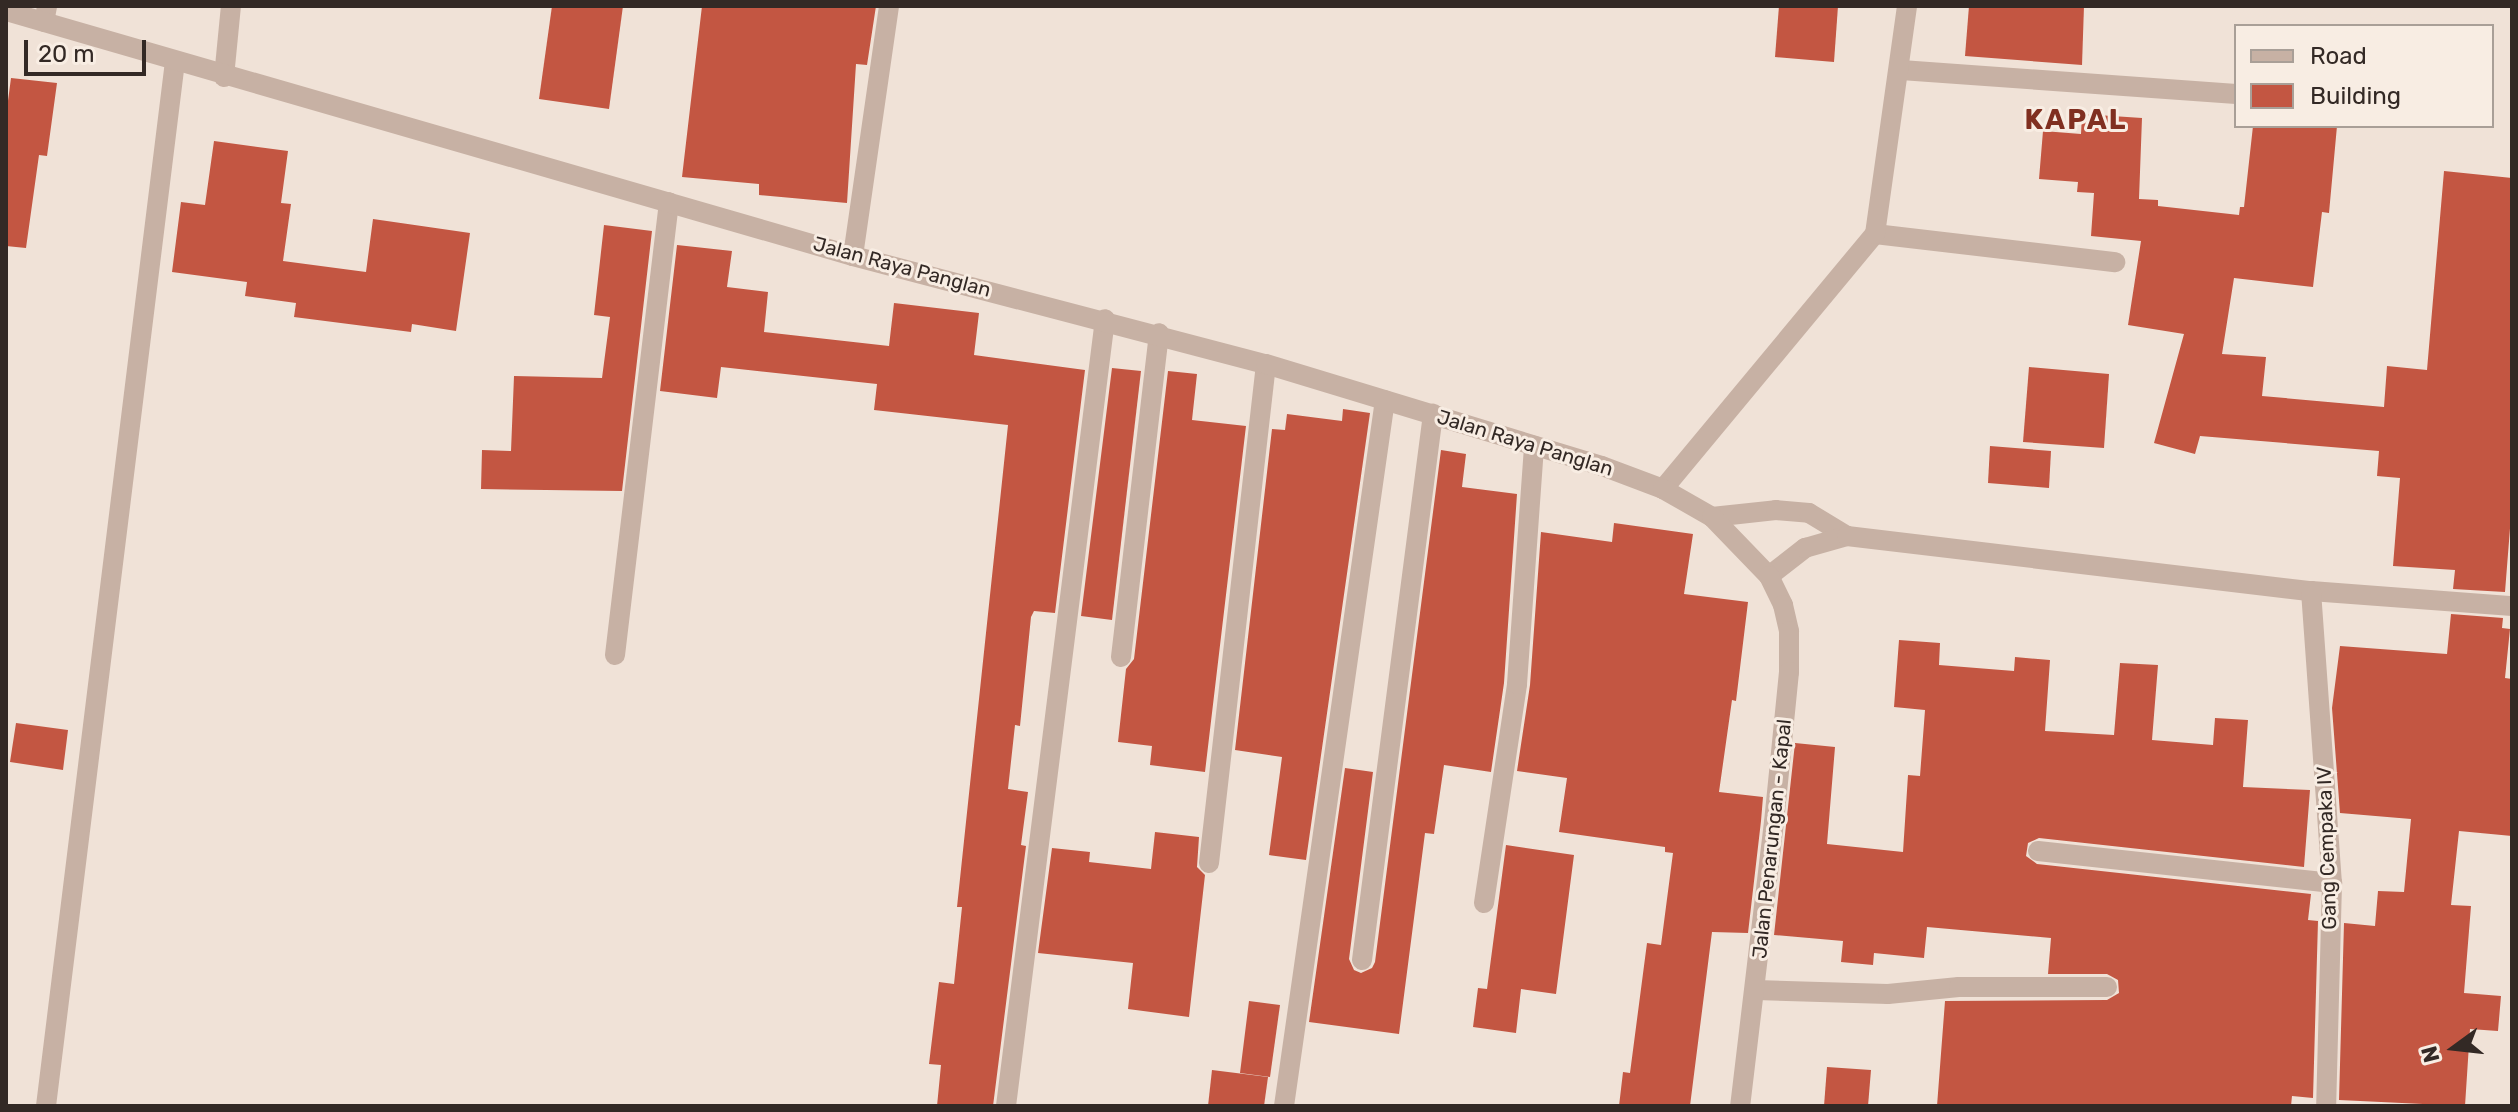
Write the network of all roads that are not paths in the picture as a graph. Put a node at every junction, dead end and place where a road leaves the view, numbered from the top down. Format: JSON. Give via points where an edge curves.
{"nodes":[{"id":1,"x":231,"y":6,"type":"edge"},
{"id":2,"x":889,"y":6,"type":"edge"},
{"id":3,"x":1907,"y":6,"type":"edge"},
{"id":4,"x":6,"y":11,"type":"edge"},
{"id":5,"x":46,"y":14,"type":"edge"},
{"id":6,"x":175,"y":61,"type":"junction"},
{"id":7,"x":1901,"y":70,"type":"junction"},
{"id":8,"x":224,"y":77,"type":"junction"},
{"id":9,"x":2234,"y":94,"type":"edge"},
{"id":10,"x":669,"y":202,"type":"junction"},
{"id":11,"x":1875,"y":234,"type":"junction"},
{"id":12,"x":853,"y":256,"type":"junction"},
{"id":13,"x":2115,"y":262,"type":"dead end"},
{"id":14,"x":1105,"y":319,"type":"junction"},
{"id":15,"x":1159,"y":333,"type":"junction"},
{"id":16,"x":1266,"y":364,"type":"junction"},
{"id":17,"x":1385,"y":400,"type":"junction"},
{"id":18,"x":1433,"y":414,"type":"junction"},
{"id":19,"x":1534,"y":446,"type":"junction"},
{"id":20,"x":1663,"y":489,"type":"junction"},
{"id":21,"x":1712,"y":517,"type":"junction"},
{"id":22,"x":1847,"y":536,"type":"junction"},
{"id":23,"x":1769,"y":576,"type":"junction"},
{"id":24,"x":2311,"y":591,"type":"junction"},
{"id":25,"x":2512,"y":606,"type":"edge"},
{"id":26,"x":615,"y":655,"type":"dead end"},
{"id":27,"x":1121,"y":657,"type":"dead end"},
{"id":28,"x":2038,"y":851,"type":"dead end"},
{"id":29,"x":1209,"y":863,"type":"dead end"},
{"id":30,"x":2332,"y":883,"type":"junction"},
{"id":31,"x":1484,"y":903,"type":"dead end"},
{"id":32,"x":1362,"y":960,"type":"dead end"},
{"id":33,"x":2107,"y":987,"type":"dead end"},
{"id":34,"x":1756,"y":990,"type":"junction"},
{"id":35,"x":46,"y":1106,"type":"edge"},
{"id":36,"x":1006,"y":1106,"type":"edge"},
{"id":37,"x":1284,"y":1106,"type":"edge"},
{"id":38,"x":1740,"y":1106,"type":"edge"},
{"id":39,"x":2326,"y":1106,"type":"edge"}],
"edges":[{"from":1,"to":8,"type":"street"},
{"from":2,"to":12,"type":"street"},
{"from":3,"to":7,"type":"street"},
{"from":4,"to":5,"type":"street","name":"Jalan Raya Panglan"},
{"from":5,"to":6,"type":"street","name":"Jalan Raya Panglan"},
{"from":6,"to":8,"type":"street","name":"Jalan Raya Panglan"},
{"from":6,"to":35,"type":"street"},
{"from":7,"to":9,"type":"street"},
{"from":7,"to":11,"type":"street"},
{"from":8,"to":10,"type":"street","name":"Jalan Raya Panglan"},
{"from":10,"to":12,"type":"street","name":"Jalan Raya Panglan"},
{"from":10,"to":26,"type":"street"},
{"from":11,"to":13,"type":"street"},
{"from":11,"to":20,"type":"street"},
{"from":12,"to":14,"type":"street","name":"Jalan Raya Panglan"},
{"from":14,"to":15,"type":"street","name":"Jalan Raya Panglan"},
{"from":14,"to":36,"type":"street"},
{"from":15,"to":16,"type":"street","name":"Jalan Raya Panglan"},
{"from":15,"to":27,"type":"street"},
{"from":16,"to":17,"type":"street","name":"Jalan Raya Panglan"},
{"from":16,"to":29,"type":"street"},
{"from":17,"to":18,"type":"street","name":"Jalan Raya Panglan"},
{"from":17,"to":37,"type":"street"},
{"from":18,"to":19,"type":"street","name":"Jalan Raya Panglan"},
{"from":18,"to":32,"type":"street"},
{"from":19,"to":20,"type":"street","name":"Jalan Raya Panglan"},
{"from":19,"to":31,"type":"street","via":[[1517,684]]},
{"from":20,"to":21,"type":"street","name":"Jalan Raya Panglan"},
{"from":21,"to":22,"type":"street","via":[[1776,510],[1809,513]]},
{"from":21,"to":23,"type":"street","name":"Jalan Raya Panglan"},
{"from":22,"to":23,"type":"street","via":[[1805,548]]},
{"from":22,"to":24,"type":"street"},
{"from":23,"to":34,"type":"street","name":"Jalan Penarungan - Kapal","via":[[1789,631],[1789,672]]},
{"from":24,"to":25,"type":"street"},
{"from":24,"to":30,"type":"street","name":"Gang Cempaka IV"},
{"from":28,"to":30,"type":"street"},
{"from":30,"to":39,"type":"street","name":"Gang Cempaka IV"},
{"from":33,"to":34,"type":"street","via":[[1959,987],[1888,994]]},
{"from":34,"to":38,"type":"street","name":"Jalan Penarungan - Kapal"}]}
